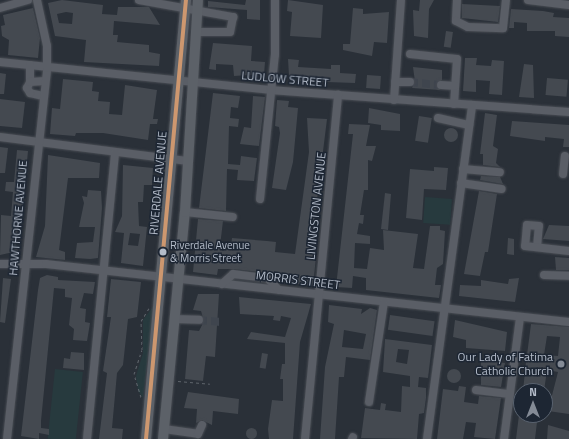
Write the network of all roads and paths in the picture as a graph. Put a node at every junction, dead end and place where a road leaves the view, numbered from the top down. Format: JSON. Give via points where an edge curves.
{"nodes":[{"id":1,"x":28,"y":0,"type":"edge"},
{"id":2,"x":37,"y":0,"type":"edge"},
{"id":3,"x":139,"y":0,"type":"edge"},
{"id":4,"x":275,"y":0,"type":"edge"},
{"id":5,"x":401,"y":0,"type":"edge"},
{"id":6,"x":457,"y":0,"type":"edge"},
{"id":7,"x":506,"y":0,"type":"edge"},
{"id":8,"x":528,"y":0,"type":"edge"},
{"id":9,"x":186,"y":3,"type":"edge"},
{"id":10,"x":197,"y":4,"type":"edge"},
{"id":11,"x":569,"y":5,"type":"edge"},
{"id":12,"x":0,"y":8,"type":"edge"},
{"id":13,"x":195,"y":32,"type":"junction"},
{"id":14,"x":410,"y":54,"type":"dead end"},
{"id":15,"x":0,"y":62,"type":"edge"},
{"id":16,"x":30,"y":66,"type":"junction"},
{"id":17,"x":47,"y":68,"type":"junction"},
{"id":18,"x":45,"y":81,"type":"junction"},
{"id":19,"x":180,"y":81,"type":"junction"},
{"id":20,"x":30,"y":82,"type":"junction"},
{"id":21,"x":396,"y":82,"type":"junction"},
{"id":22,"x":410,"y":82,"type":"tunnel mouth"},
{"id":23,"x":194,"y":83,"type":"junction"},
{"id":24,"x":441,"y":85,"type":"tunnel mouth"},
{"id":25,"x":455,"y":86,"type":"junction"},
{"id":26,"x":270,"y":90,"type":"junction"},
{"id":27,"x":43,"y":96,"type":"junction"},
{"id":28,"x":338,"y":96,"type":"junction"},
{"id":29,"x":394,"y":100,"type":"junction"},
{"id":30,"x":454,"y":104,"type":"junction"},
{"id":31,"x":472,"y":105,"type":"junction"},
{"id":32,"x":569,"y":112,"type":"edge"},
{"id":33,"x":438,"y":118,"type":"dead end"},
{"id":34,"x":469,"y":125,"type":"junction"},
{"id":35,"x":0,"y":137,"type":"edge"},
{"id":36,"x":37,"y":142,"type":"junction"},
{"id":37,"x":115,"y":152,"type":"junction"},
{"id":38,"x":564,"y":156,"type":"dead end"},
{"id":39,"x":174,"y":159,"type":"junction"},
{"id":40,"x":188,"y":161,"type":"junction"},
{"id":41,"x":463,"y":169,"type":"junction"},
{"id":42,"x":500,"y":172,"type":"dead end"},
{"id":43,"x":563,"y":174,"type":"dead end"},
{"id":44,"x":461,"y":183,"type":"junction"},
{"id":45,"x":502,"y":189,"type":"dead end"},
{"id":46,"x":260,"y":199,"type":"dead end"},
{"id":47,"x":185,"y":212,"type":"junction"},
{"id":48,"x":232,"y":216,"type":"dead end"},
{"id":49,"x":537,"y":247,"type":"dead end"},
{"id":50,"x":569,"y":251,"type":"edge"},
{"id":51,"x":25,"y":262,"type":"junction"},
{"id":52,"x":0,"y":264,"type":"edge"},
{"id":53,"x":104,"y":270,"type":"junction"},
{"id":54,"x":544,"y":275,"type":"dead end"},
{"id":55,"x":162,"y":276,"type":"junction"},
{"id":56,"x":569,"y":276,"type":"edge"},
{"id":57,"x":177,"y":278,"type":"junction"},
{"id":58,"x":319,"y":295,"type":"junction"},
{"id":59,"x":384,"y":302,"type":"junction"},
{"id":60,"x":151,"y":304,"type":"dead end"},
{"id":61,"x":443,"y":308,"type":"junction"},
{"id":62,"x":520,"y":317,"type":"junction"},
{"id":63,"x":174,"y":319,"type":"junction"},
{"id":64,"x":199,"y":320,"type":"tunnel mouth"},
{"id":65,"x":569,"y":322,"type":"edge"},
{"id":66,"x":178,"y":381,"type":"dead end"},
{"id":67,"x":210,"y":384,"type":"dead end"},
{"id":68,"x":476,"y":390,"type":"dead end"},
{"id":69,"x":510,"y":394,"type":"junction"},
{"id":70,"x":143,"y":400,"type":"dead end"},
{"id":71,"x":369,"y":402,"type":"dead end"},
{"id":72,"x":202,"y":426,"type":"dead end"},
{"id":73,"x":163,"y":434,"type":"edge"},
{"id":74,"x":7,"y":439,"type":"edge"},
{"id":75,"x":87,"y":439,"type":"edge"},
{"id":76,"x":146,"y":439,"type":"edge"},
{"id":77,"x":305,"y":439,"type":"edge"},
{"id":78,"x":427,"y":439,"type":"edge"},
{"id":79,"x":504,"y":439,"type":"edge"}],
"edges":[{"from":1,"to":12,"type":"street"},
{"from":2,"to":17,"type":"street","name":"HAWTHORNE AVENUE","via":[[47,46]]},
{"from":3,"to":9,"type":"street"},
{"from":4,"to":26,"type":"street"},
{"from":5,"to":21,"type":"street"},
{"from":6,"to":7,"type":"street","via":[[456,21],[468,27],[503,28]]},
{"from":8,"to":11,"type":"street"},
{"from":9,"to":10,"type":"street"},
{"from":9,"to":19,"type":"main road","name":"RIVERDALE AVENUE"},
{"from":10,"to":13,"type":"main road"},
{"from":10,"to":13,"type":"street","via":[[231,14],[234,28],[230,32]]},
{"from":13,"to":23,"type":"main road"},
{"from":14,"to":25,"type":"street","via":[[457,59]]},
{"from":15,"to":16,"type":"street","name":"LUDLOW STREET"},
{"from":16,"to":17,"type":"street","name":"LUDLOW STREET"},
{"from":16,"to":20,"type":"street"},
{"from":17,"to":18,"type":"street","name":"HAWTHORNE AVENUE"},
{"from":17,"to":19,"type":"street","name":"LUDLOW STREET"},
{"from":18,"to":20,"type":"street"},
{"from":18,"to":27,"type":"street","name":"HAWTHORNE AVENUE"},
{"from":19,"to":23,"type":"street","name":"LUDLOW STREET"},
{"from":19,"to":39,"type":"main road","name":"RIVERDALE AVENUE"},
{"from":20,"to":27,"type":"street","via":[[28,91]]},
{"from":21,"to":22,"type":"street"},
{"from":21,"to":29,"type":"street"},
{"from":23,"to":26,"type":"street","name":"LUDLOW STREET"},
{"from":23,"to":40,"type":"main road"},
{"from":24,"to":25,"type":"street"},
{"from":25,"to":30,"type":"street"},
{"from":26,"to":28,"type":"street","name":"LUDLOW STREET"},
{"from":26,"to":46,"type":"street"},
{"from":27,"to":36,"type":"street","name":"HAWTHORNE AVENUE"},
{"from":28,"to":29,"type":"street","name":"LUDLOW STREET"},
{"from":28,"to":58,"type":"street","name":"LIVINGSTON AVENUE"},
{"from":29,"to":30,"type":"street","name":"LUDLOW STREET"},
{"from":30,"to":31,"type":"street","name":"LUDLOW STREET"},
{"from":31,"to":32,"type":"street","name":"LUDLOW STREET"},
{"from":31,"to":34,"type":"street"},
{"from":33,"to":34,"type":"street"},
{"from":34,"to":41,"type":"street"},
{"from":35,"to":36,"type":"street"},
{"from":36,"to":37,"type":"street"},
{"from":36,"to":51,"type":"street","name":"HAWTHORNE AVENUE"},
{"from":37,"to":39,"type":"street"},
{"from":37,"to":53,"type":"street"},
{"from":38,"to":43,"type":"street"},
{"from":39,"to":40,"type":"street"},
{"from":39,"to":55,"type":"main road","name":"RIVERDALE AVENUE"},
{"from":40,"to":47,"type":"main road"},
{"from":41,"to":42,"type":"street"},
{"from":41,"to":44,"type":"street"},
{"from":44,"to":45,"type":"street"},
{"from":44,"to":61,"type":"street"},
{"from":47,"to":48,"type":"street"},
{"from":47,"to":57,"type":"main road"},
{"from":49,"to":50,"type":"street"},
{"from":51,"to":52,"type":"street","name":"MORRIS STREET"},
{"from":51,"to":53,"type":"street","name":"MORRIS STREET"},
{"from":51,"to":74,"type":"street","name":"HAWTHORNE AVENUE"},
{"from":53,"to":55,"type":"street","name":"MORRIS STREET"},
{"from":53,"to":75,"type":"street"},
{"from":54,"to":56,"type":"street"},
{"from":55,"to":57,"type":"street","name":"MORRIS STREET"},
{"from":55,"to":76,"type":"main road","name":"RIVERDALE AVENUE"},
{"from":57,"to":58,"type":"street","name":"MORRIS STREET"},
{"from":57,"to":63,"type":"main road"},
{"from":58,"to":59,"type":"street","name":"MORRIS STREET"},
{"from":58,"to":77,"type":"street","name":"LIVINGSTON AVENUE"},
{"from":59,"to":61,"type":"street","name":"MORRIS STREET"},
{"from":59,"to":71,"type":"street"},
{"from":60,"to":70,"type":"path","via":[[141,321],[142,350],[134,374],[138,394]]},
{"from":61,"to":62,"type":"street","name":"MORRIS STREET"},
{"from":61,"to":78,"type":"street"},
{"from":62,"to":65,"type":"street","name":"MORRIS STREET"},
{"from":62,"to":69,"type":"street"},
{"from":63,"to":64,"type":"street"},
{"from":63,"to":73,"type":"main road"},
{"from":66,"to":67,"type":"path"},
{"from":68,"to":69,"type":"street"},
{"from":69,"to":79,"type":"street"},
{"from":72,"to":73,"type":"street","via":[[198,434]]}]}
